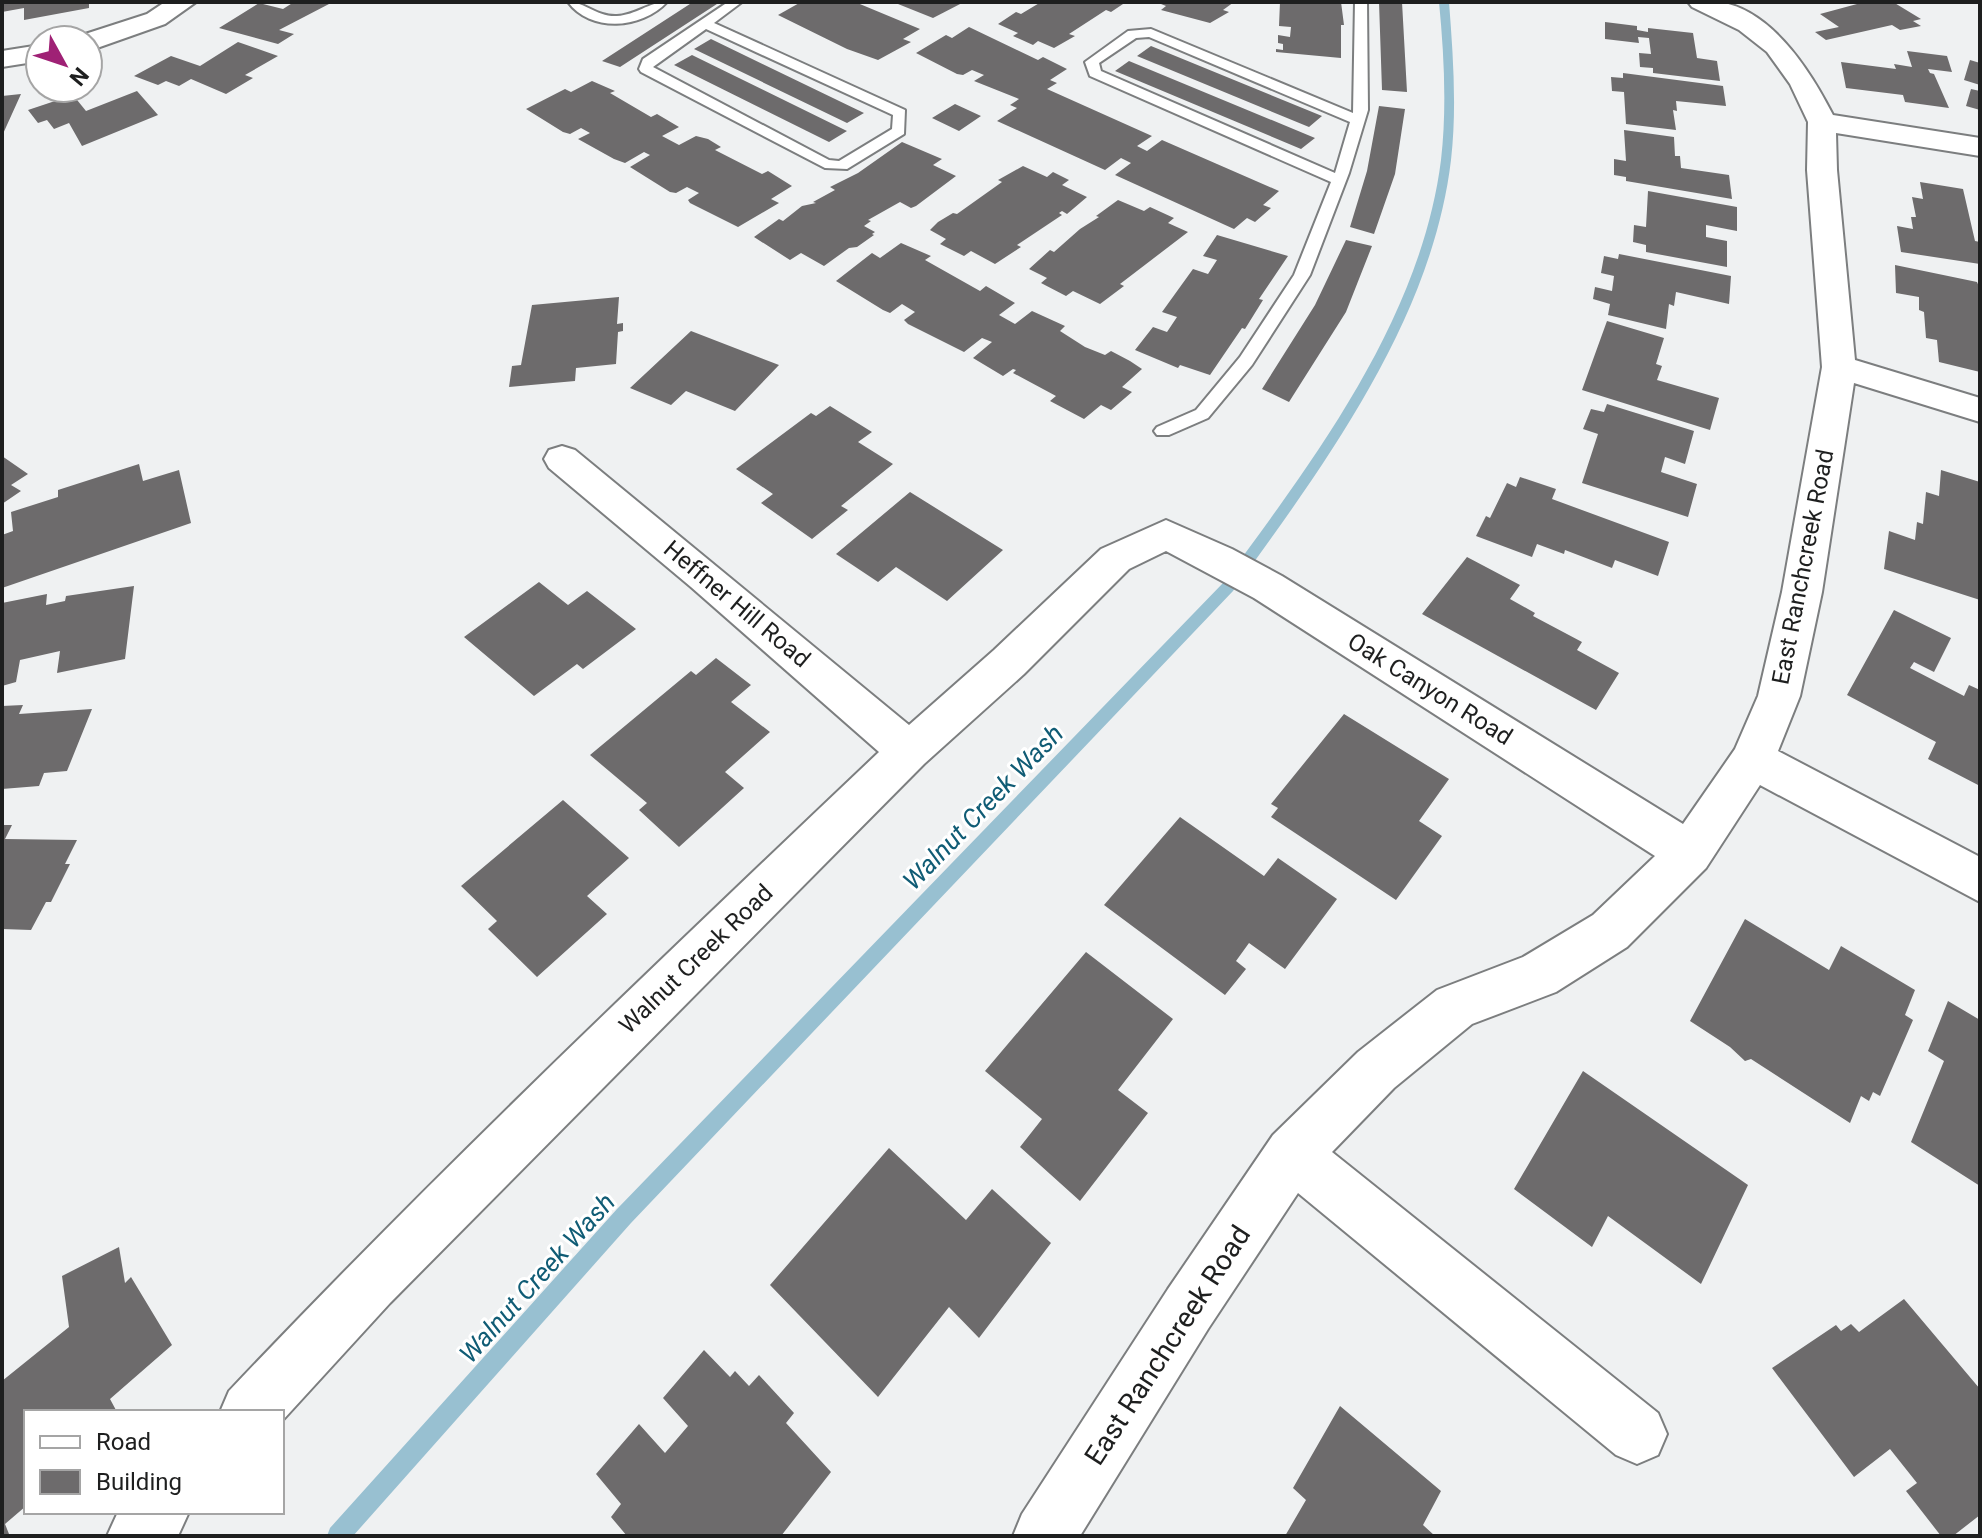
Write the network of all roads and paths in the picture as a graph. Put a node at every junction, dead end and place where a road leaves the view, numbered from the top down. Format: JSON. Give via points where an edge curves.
{"nodes":[{"id":1,"x":183,"y":2,"type":"edge"},
{"id":2,"x":574,"y":2,"type":"edge"},
{"id":3,"x":661,"y":2,"type":"edge"},
{"id":4,"x":736,"y":2,"type":"edge"},
{"id":5,"x":1361,"y":2,"type":"edge"},
{"id":6,"x":1701,"y":2,"type":"edge"},
{"id":7,"x":704,"y":23,"type":"junction"},
{"id":8,"x":104,"y":37,"type":"edge"},
{"id":9,"x":24,"y":56,"type":"edge"},
{"id":10,"x":2,"y":59,"type":"edge"},
{"id":11,"x":1358,"y":120,"type":"junction"},
{"id":12,"x":1822,"y":122,"type":"junction"},
{"id":13,"x":1980,"y":147,"type":"edge"},
{"id":14,"x":1339,"y":180,"type":"junction"},
{"id":15,"x":1839,"y":367,"type":"junction"},
{"id":16,"x":1980,"y":410,"type":"edge"},
{"id":17,"x":1163,"y":431,"type":"dead end"},
{"id":18,"x":562,"y":459,"type":"dead end"},
{"id":19,"x":1166,"y":534,"type":"joint"},
{"id":20,"x":909,"y":751,"type":"junction"},
{"id":21,"x":1753,"y":759,"type":"junction"},
{"id":22,"x":1690,"y":853,"type":"junction"},
{"id":23,"x":1980,"y":881,"type":"edge"},
{"id":24,"x":1292,"y":1154,"type":"junction"},
{"id":25,"x":252,"y":1410,"type":"edge"},
{"id":26,"x":1637,"y":1434,"type":"dead end"},
{"id":27,"x":156,"y":1514,"type":"edge"},
{"id":28,"x":138,"y":1536,"type":"edge"},
{"id":29,"x":1044,"y":1536,"type":"edge"}],
"edges":[{"from":1,"to":8,"type":"street","via":[[156,19]]},
{"from":2,"to":3,"type":"lane","via":[[578,10],[607,19],[645,13]]},
{"from":4,"to":7,"type":"lane"},
{"from":5,"to":11,"type":"lane"},
{"from":6,"to":12,"type":"street","name":"East Ranchcreek Road","via":[[1748,24],[1776,46]]},
{"from":7,"to":7,"type":"lane","via":[[648,62],[646,69],[825,164],[842,166],[899,131],[900,113]]},
{"from":9,"to":10,"type":"street"},
{"from":11,"to":14,"type":"lane"},
{"from":11,"to":14,"type":"lane","via":[[1151,33],[1133,34],[1092,62],[1095,73]]},
{"from":12,"to":13,"type":"street"},
{"from":12,"to":15,"type":"street","name":"East Ranchcreek Road"},
{"from":14,"to":17,"type":"lane","via":[[1302,275],[1246,361],[1202,414]]},
{"from":15,"to":16,"type":"street"},
{"from":15,"to":21,"type":"street","name":"East Ranchcreek Road","via":[[1799,607],[1779,696]]},
{"from":18,"to":20,"type":"street","name":"Heffner Hill Road"},
{"from":19,"to":20,"type":"street","name":"Walnut Creek Road","via":[[1115,559]]},
{"from":19,"to":22,"type":"street","name":"Oak Canyon Road","via":[[1268,587]]},
{"from":20,"to":25,"type":"street","name":"Walnut Creek Road","via":[[381,1272]]},
{"from":21,"to":22,"type":"street","name":"East Ranchcreek Road"},
{"from":21,"to":23,"type":"street"},
{"from":22,"to":24,"type":"street","name":"East Ranchcreek Road","via":[[1610,931],[1539,975],[1455,1007],[1376,1070]]},
{"from":24,"to":26,"type":"street"},
{"from":24,"to":29,"type":"street","name":"East Ranchcreek Road"},
{"from":27,"to":28,"type":"street"}]}
